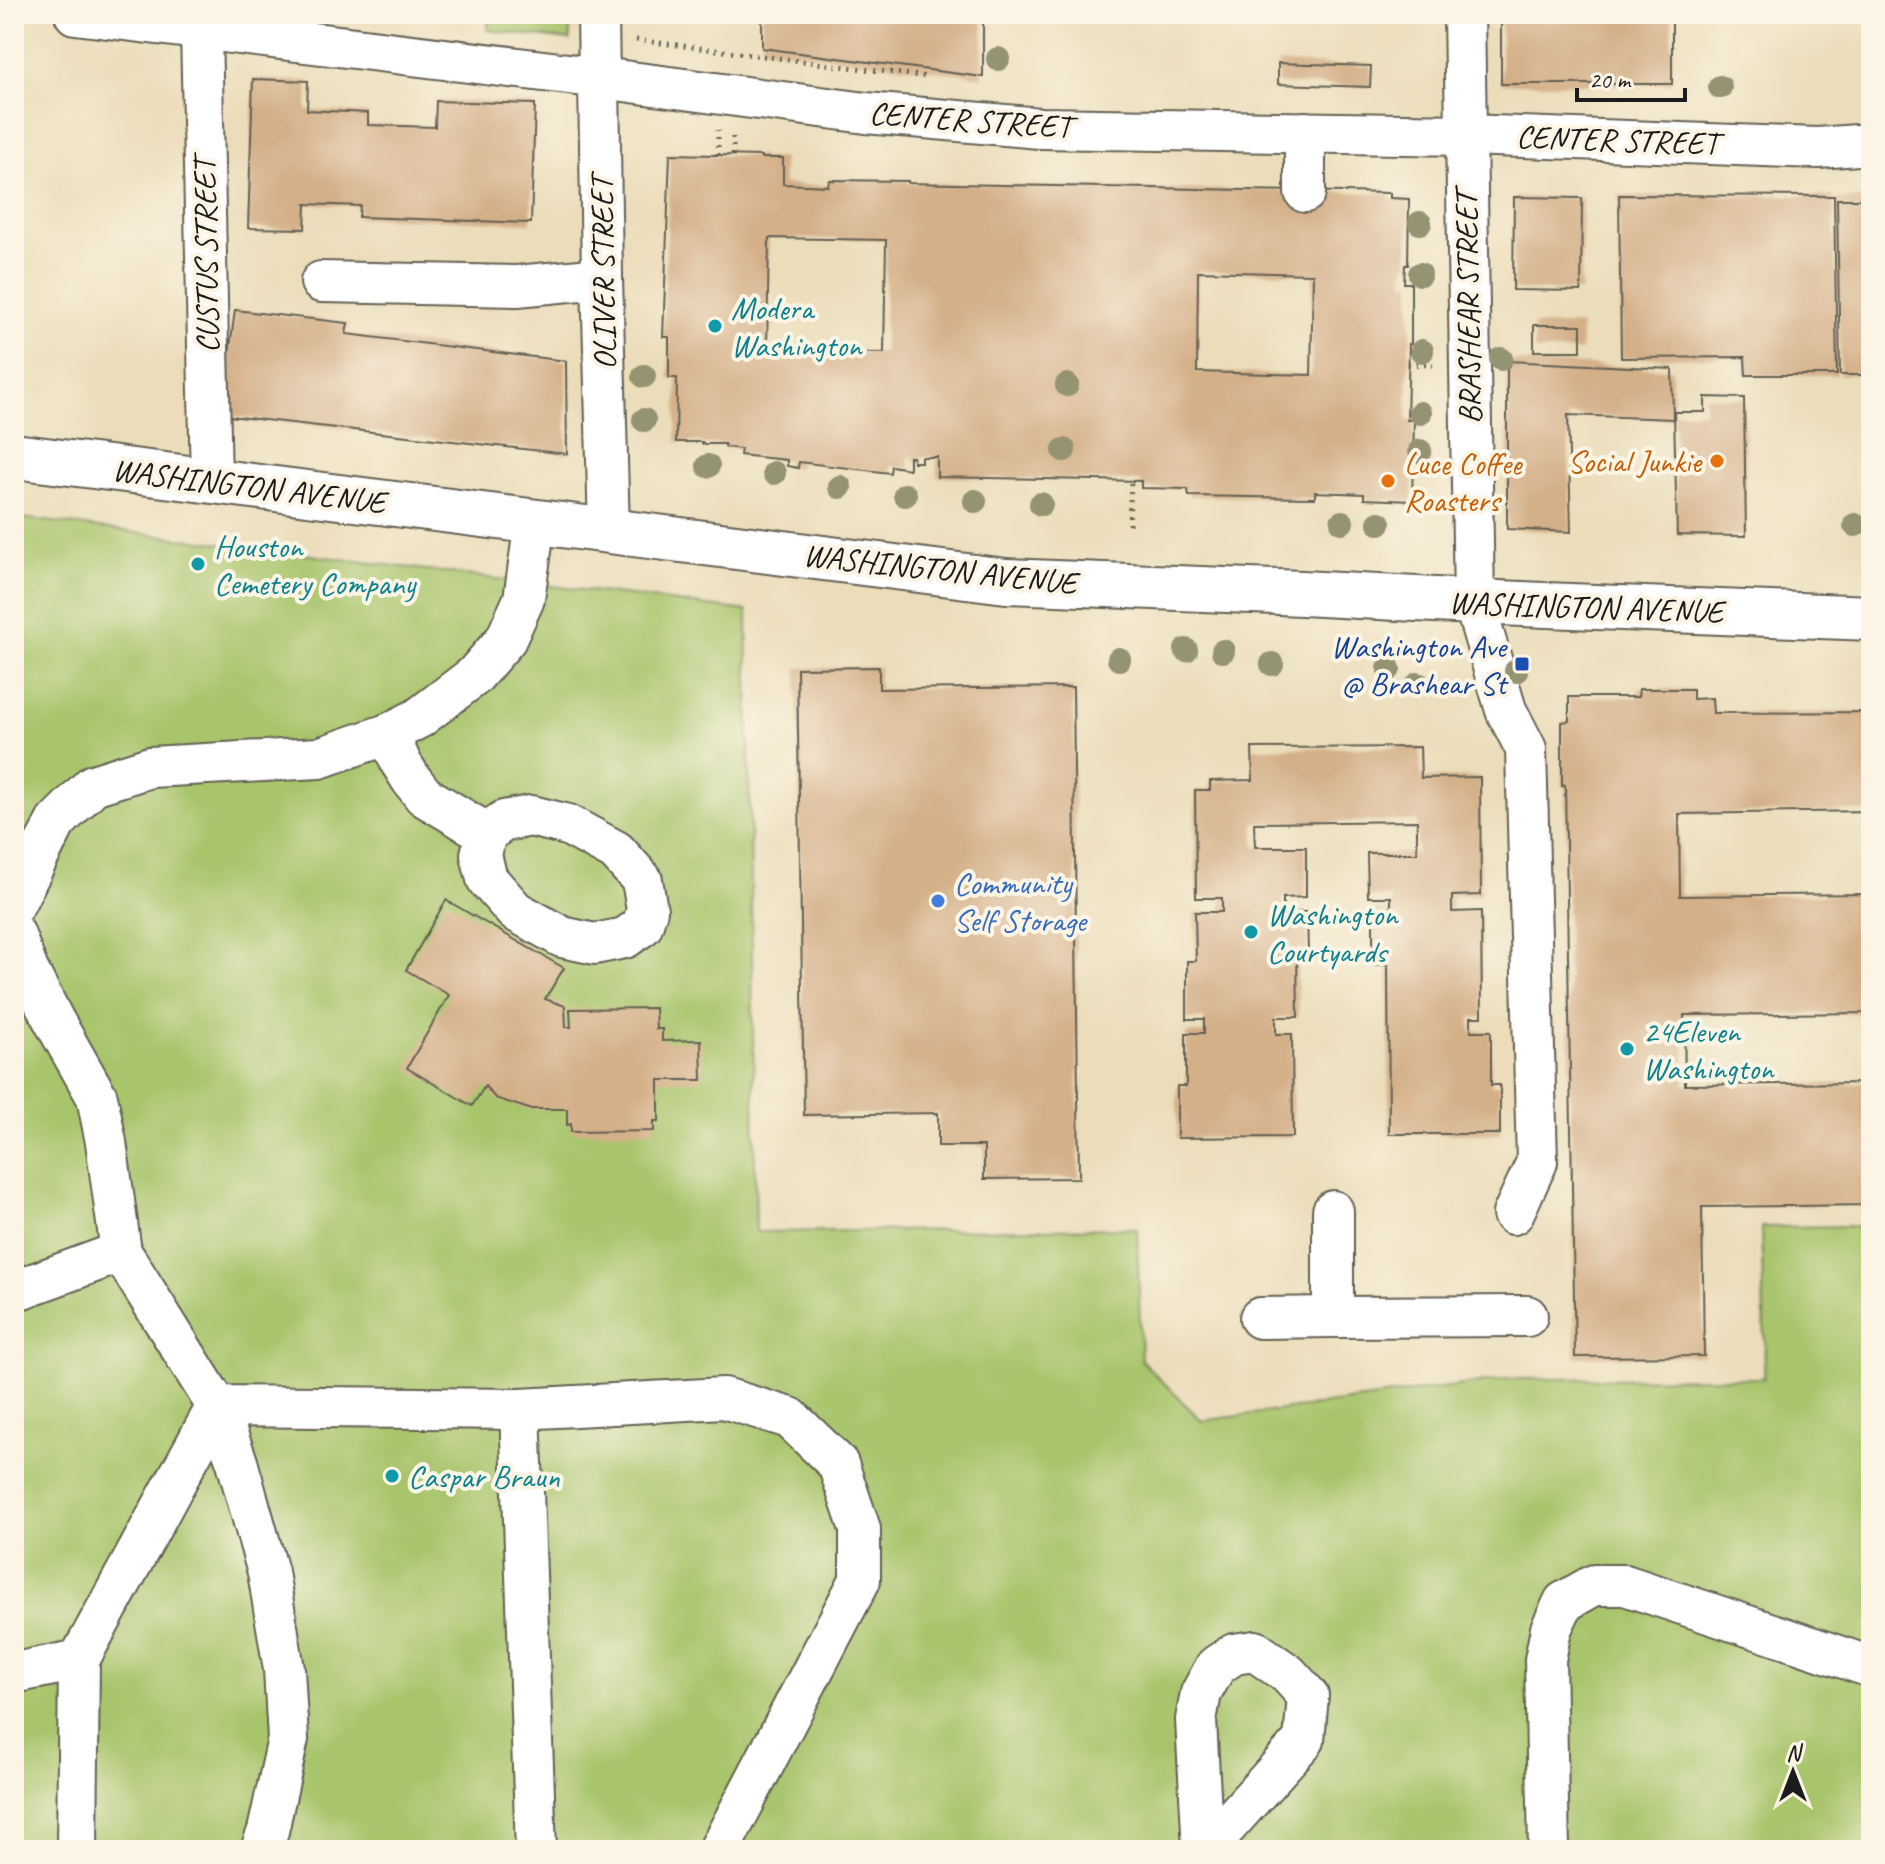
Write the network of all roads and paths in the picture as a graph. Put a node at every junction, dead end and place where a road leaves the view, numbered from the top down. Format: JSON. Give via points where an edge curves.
{"nodes":[{"id":1,"x":75,"y":14,"type":"edge"},
{"id":2,"x":1464,"y":14,"type":"edge"},
{"id":3,"x":599,"y":25,"type":"edge"},
{"id":4,"x":201,"y":30,"type":"junction"},
{"id":5,"x":601,"y":78,"type":"junction"},
{"id":6,"x":937,"y":78,"type":"dead end"},
{"id":7,"x":718,"y":125,"type":"dead end"},
{"id":8,"x":733,"y":127,"type":"dead end"},
{"id":9,"x":1305,"y":132,"type":"junction"},
{"id":10,"x":1466,"y":135,"type":"junction"},
{"id":11,"x":1871,"y":144,"type":"edge"},
{"id":12,"x":718,"y":155,"type":"dead end"},
{"id":13,"x":733,"y":155,"type":"dead end"},
{"id":14,"x":1305,"y":192,"type":"dead end"},
{"id":15,"x":602,"y":278,"type":"junction"},
{"id":16,"x":321,"y":282,"type":"dead end"},
{"id":17,"x":1408,"y":364,"type":"dead end"},
{"id":18,"x":1434,"y":365,"type":"dead end"},
{"id":19,"x":14,"y":456,"type":"edge"},
{"id":20,"x":211,"y":481,"type":"junction"},
{"id":21,"x":1131,"y":481,"type":"dead end"},
{"id":22,"x":535,"y":522,"type":"junction"},
{"id":23,"x":1129,"y":525,"type":"dead end"},
{"id":24,"x":609,"y":531,"type":"junction"},
{"id":25,"x":1474,"y":602,"type":"junction"},
{"id":26,"x":1871,"y":618,"type":"edge"},
{"id":27,"x":388,"y":734,"type":"junction"},
{"id":28,"x":486,"y":833,"type":"dead end"},
{"id":29,"x":14,"y":905,"type":"edge"},
{"id":30,"x":14,"y":933,"type":"edge"},
{"id":31,"x":1333,"y":1211,"type":"dead end"},
{"id":32,"x":1513,"y":1214,"type":"dead end"},
{"id":33,"x":121,"y":1252,"type":"junction"},
{"id":34,"x":14,"y":1291,"type":"edge"},
{"id":35,"x":1527,"y":1316,"type":"dead end"},
{"id":36,"x":1333,"y":1317,"type":"junction"},
{"id":37,"x":1260,"y":1318,"type":"dead end"},
{"id":38,"x":217,"y":1406,"type":"junction"},
{"id":39,"x":520,"y":1409,"type":"junction"},
{"id":40,"x":79,"y":1660,"type":"junction"},
{"id":41,"x":1871,"y":1667,"type":"edge"},
{"id":42,"x":14,"y":1673,"type":"edge"},
{"id":43,"x":77,"y":1850,"type":"edge"},
{"id":44,"x":261,"y":1850,"type":"edge"},
{"id":45,"x":536,"y":1850,"type":"edge"},
{"id":46,"x":719,"y":1850,"type":"edge"},
{"id":47,"x":1549,"y":1850,"type":"edge"}],
"edges":[{"from":1,"to":4,"type":"street","name":"CENTER STREET"},
{"from":2,"to":10,"type":"street","name":"BRASHEAR STREET"},
{"from":3,"to":5,"type":"street","name":"OLIVER STREET"},
{"from":3,"to":6,"type":"path"},
{"from":4,"to":5,"type":"street","name":"CENTER STREET"},
{"from":4,"to":20,"type":"street","name":"CUSTUS STREET"},
{"from":5,"to":9,"type":"street","name":"CENTER STREET","via":[[866,113],[1040,128]]},
{"from":5,"to":15,"type":"street","name":"OLIVER STREET"},
{"from":7,"to":12,"type":"path"},
{"from":8,"to":13,"type":"path"},
{"from":9,"to":10,"type":"street","name":"CENTER STREET"},
{"from":9,"to":14,"type":"street"},
{"from":10,"to":11,"type":"street","name":"CENTER STREET","via":[[1818,148]]},
{"from":10,"to":25,"type":"street","name":"BRASHEAR STREET"},
{"from":15,"to":16,"type":"street","via":[[517,286]]},
{"from":15,"to":24,"type":"street","name":"OLIVER STREET"},
{"from":17,"to":18,"type":"path"},
{"from":19,"to":20,"type":"main road","name":"WASHINGTON AVENUE"},
{"from":20,"to":22,"type":"main road","name":"WASHINGTON AVENUE"},
{"from":21,"to":23,"type":"path"},
{"from":22,"to":24,"type":"main road","name":"WASHINGTON AVENUE"},
{"from":22,"to":27,"type":"street","via":[[524,599],[506,639],[474,676],[419,718]]},
{"from":24,"to":25,"type":"main road","name":"WASHINGTON AVENUE","via":[[1006,581]]},
{"from":25,"to":26,"type":"main road","name":"WASHINGTON AVENUE"},
{"from":25,"to":32,"type":"street","name":"BRASHEAR STREET","via":[[1506,710],[1526,749],[1537,1162]]},
{"from":27,"to":28,"type":"street","via":[[424,796]]},
{"from":27,"to":29,"type":"street","via":[[319,758],[150,767],[93,785],[56,822]]},
{"from":30,"to":33,"type":"street","via":[[28,970],[97,1097]]},
{"from":31,"to":36,"type":"street"},
{"from":33,"to":34,"type":"street"},
{"from":33,"to":38,"type":"street"},
{"from":35,"to":36,"type":"street"},
{"from":36,"to":37,"type":"street"},
{"from":38,"to":39,"type":"street"},
{"from":38,"to":40,"type":"street"},
{"from":38,"to":44,"type":"street","via":[[268,1572],[284,1669],[288,1739]]},
{"from":39,"to":45,"type":"street"},
{"from":39,"to":46,"type":"street","via":[[724,1398],[790,1418],[838,1464],[860,1529],[860,1580]]},
{"from":40,"to":42,"type":"street"},
{"from":40,"to":43,"type":"street"},
{"from":41,"to":47,"type":"street","via":[[1625,1585],[1594,1585],[1574,1596],[1564,1602],[1551,1629],[1545,1660]]}]}
